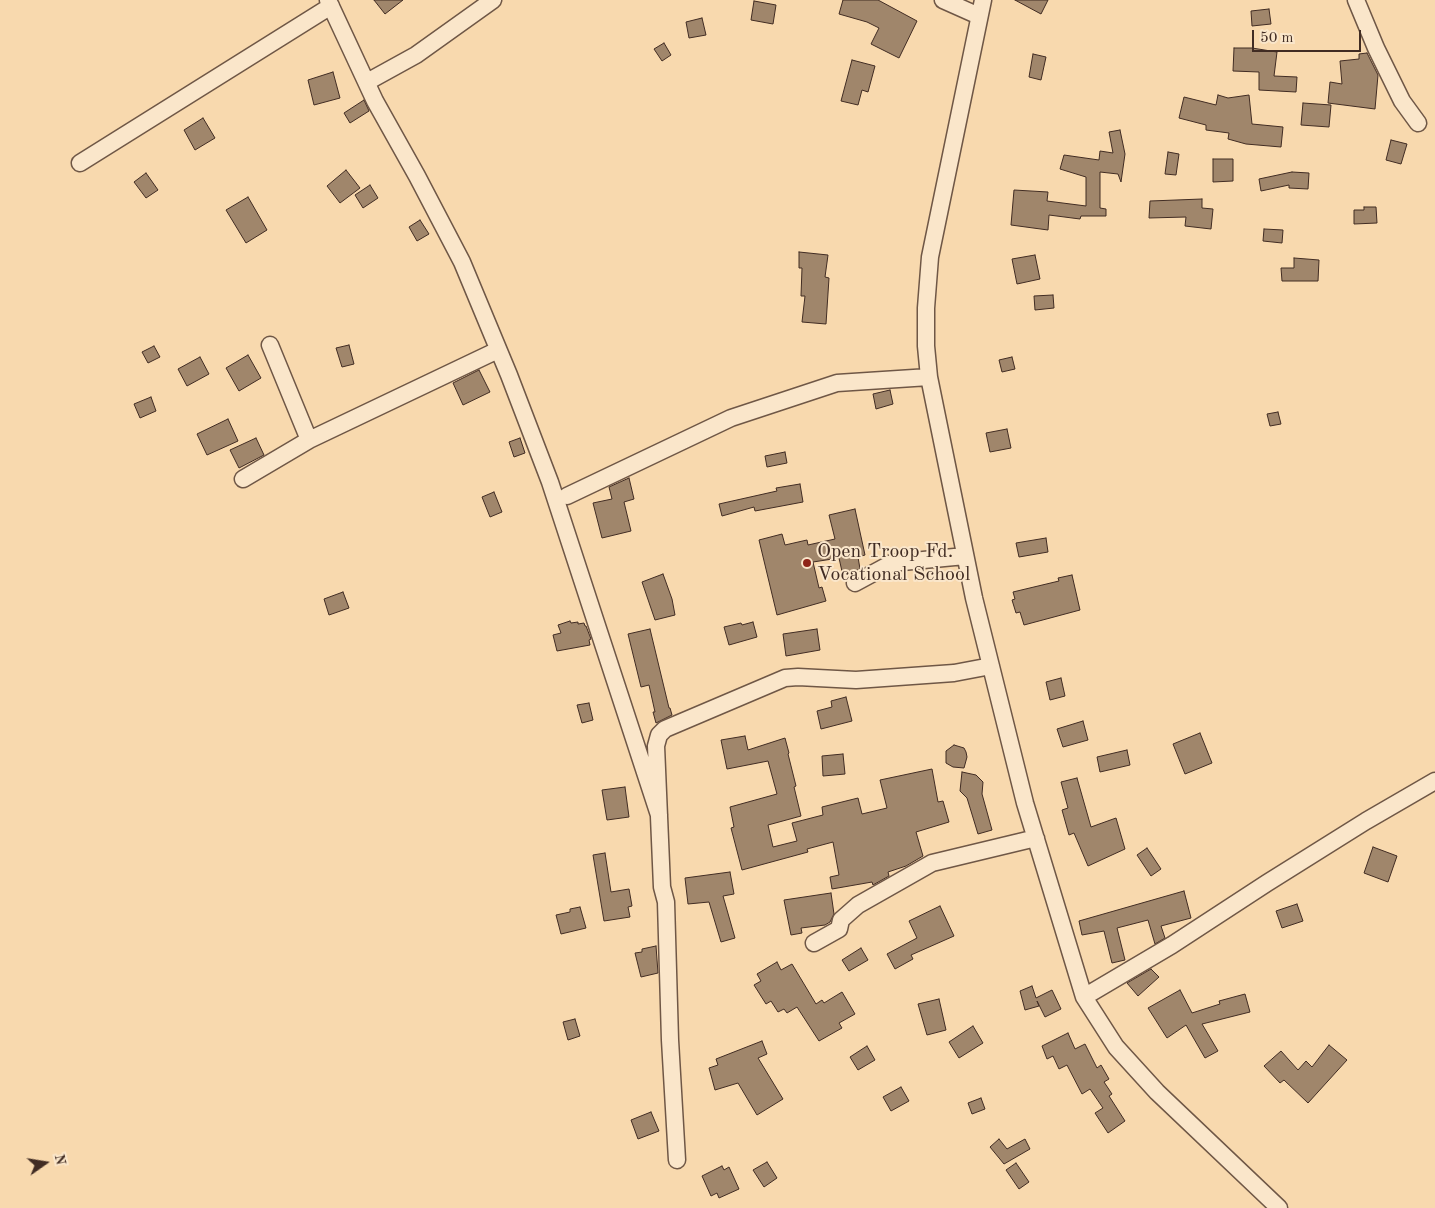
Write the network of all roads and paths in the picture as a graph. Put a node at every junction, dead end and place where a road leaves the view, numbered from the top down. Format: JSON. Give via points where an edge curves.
{"nodes":[{"id":1,"x":493,"y":0,"type":"edge"},
{"id":2,"x":943,"y":0,"type":"edge"},
{"id":3,"x":983,"y":0,"type":"edge"},
{"id":4,"x":1356,"y":0,"type":"edge"},
{"id":5,"x":330,"y":3,"type":"edge"},
{"id":6,"x":979,"y":16,"type":"junction"},
{"id":7,"x":368,"y":82,"type":"junction"},
{"id":8,"x":1418,"y":122,"type":"dead end"},
{"id":9,"x":80,"y":164,"type":"dead end"},
{"id":10,"x":270,"y":345,"type":"dead end"},
{"id":11,"x":498,"y":350,"type":"junction"},
{"id":12,"x":929,"y":377,"type":"junction"},
{"id":13,"x":309,"y":440,"type":"junction"},
{"id":14,"x":243,"y":479,"type":"dead end"},
{"id":15,"x":567,"y":496,"type":"dead end"},
{"id":16,"x":965,"y":556,"type":"junction"},
{"id":17,"x":855,"y":584,"type":"dead end"},
{"id":18,"x":991,"y":666,"type":"junction"},
{"id":19,"x":1435,"y":781,"type":"edge"},
{"id":20,"x":659,"y":815,"type":"junction"},
{"id":21,"x":1036,"y":838,"type":"junction"},
{"id":22,"x":814,"y":943,"type":"dead end"},
{"id":23,"x":1084,"y":996,"type":"junction"},
{"id":24,"x":678,"y":1160,"type":"dead end"},
{"id":25,"x":1279,"y":1208,"type":"edge"}],
"edges":[{"from":1,"to":7,"type":"street","via":[[416,55]]},
{"from":2,"to":6,"type":"street"},
{"from":3,"to":6,"type":"street"},
{"from":4,"to":8,"type":"street","via":[[1402,101]]},
{"from":5,"to":7,"type":"street"},
{"from":5,"to":9,"type":"street"},
{"from":6,"to":12,"type":"street","via":[[930,257],[926,308]]},
{"from":7,"to":11,"type":"street","via":[[462,262]]},
{"from":10,"to":13,"type":"street"},
{"from":11,"to":13,"type":"street"},
{"from":11,"to":20,"type":"street","via":[[550,482]]},
{"from":12,"to":15,"type":"street","via":[[837,383],[731,418]]},
{"from":12,"to":16,"type":"street"},
{"from":13,"to":14,"type":"street"},
{"from":16,"to":17,"type":"street","via":[[892,563]]},
{"from":16,"to":18,"type":"street"},
{"from":18,"to":20,"type":"street","via":[[954,673],[856,680],[785,678],[666,729],[659,735],[656,746]]},
{"from":18,"to":21,"type":"street"},
{"from":19,"to":23,"type":"street","via":[[1349,831],[1172,946]]},
{"from":20,"to":24,"type":"street"},
{"from":21,"to":22,"type":"street","via":[[932,863],[858,905],[841,920],[838,929]]},
{"from":21,"to":23,"type":"street"},
{"from":23,"to":25,"type":"street","via":[[1116,1047],[1157,1092]]}]}
